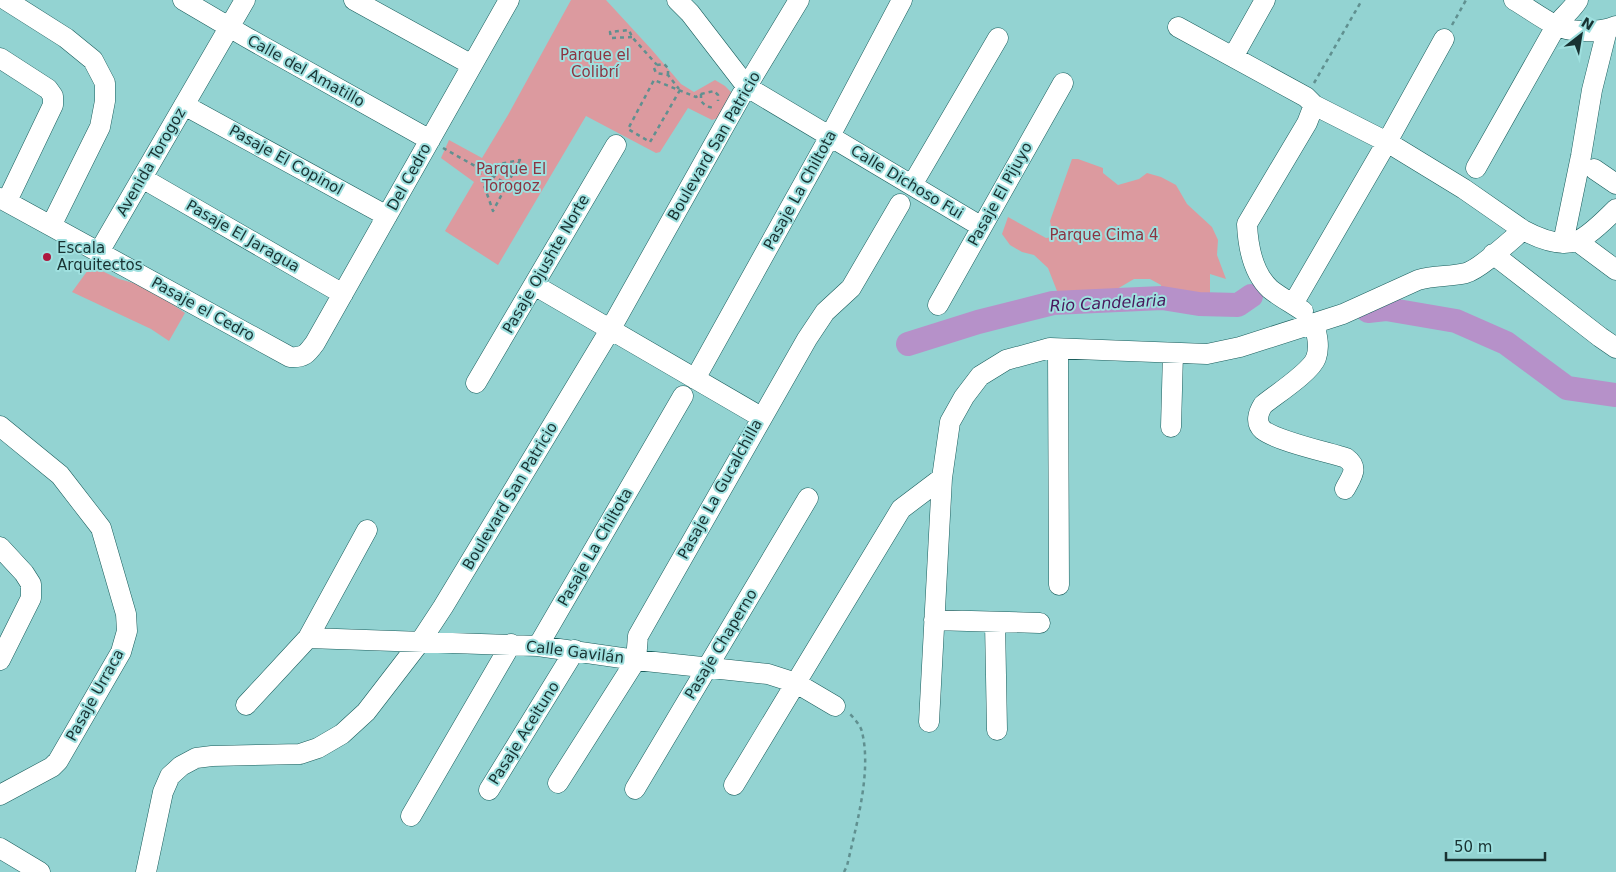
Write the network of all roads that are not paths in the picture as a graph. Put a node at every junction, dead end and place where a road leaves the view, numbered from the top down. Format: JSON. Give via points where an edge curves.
{"nodes":[{"id":1,"x":6,"y":0,"type":"edge"},
{"id":2,"x":183,"y":0,"type":"edge"},
{"id":3,"x":245,"y":0,"type":"edge"},
{"id":4,"x":354,"y":0,"type":"edge"},
{"id":5,"x":509,"y":0,"type":"edge"},
{"id":6,"x":799,"y":0,"type":"edge"},
{"id":7,"x":902,"y":0,"type":"edge"},
{"id":8,"x":1265,"y":0,"type":"edge"},
{"id":9,"x":1514,"y":0,"type":"edge"},
{"id":10,"x":1578,"y":0,"type":"edge"},
{"id":11,"x":689,"y":4,"type":"edge"},
{"id":12,"x":1556,"y":26,"type":"junction"},
{"id":13,"x":230,"y":27,"type":"junction"},
{"id":14,"x":1178,"y":27,"type":"dead end"},
{"id":15,"x":1612,"y":28,"type":"edge"},
{"id":16,"x":998,"y":38,"type":"dead end"},
{"id":17,"x":1444,"y":39,"type":"road end"},
{"id":18,"x":1233,"y":57,"type":"junction"},
{"id":19,"x":0,"y":58,"type":"edge"},
{"id":20,"x":472,"y":65,"type":"junction"},
{"id":21,"x":1063,"y":83,"type":"dead end"},
{"id":22,"x":747,"y":87,"type":"junction"},
{"id":23,"x":1310,"y":101,"type":"junction"},
{"id":24,"x":184,"y":105,"type":"junction"},
{"id":25,"x":830,"y":136,"type":"junction"},
{"id":26,"x":430,"y":140,"type":"junction"},
{"id":27,"x":1387,"y":142,"type":"junction"},
{"id":28,"x":616,"y":145,"type":"dead end"},
{"id":29,"x":1476,"y":168,"type":"dead end"},
{"id":30,"x":1594,"y":169,"type":"dead end"},
{"id":31,"x":142,"y":178,"type":"junction"},
{"id":32,"x":1616,"y":184,"type":"edge"},
{"id":33,"x":912,"y":185,"type":"junction"},
{"id":34,"x":4,"y":200,"type":"edge"},
{"id":35,"x":900,"y":204,"type":"dead end"},
{"id":36,"x":1616,"y":209,"type":"edge"},
{"id":37,"x":387,"y":216,"type":"junction"},
{"id":38,"x":50,"y":226,"type":"junction"},
{"id":39,"x":982,"y":228,"type":"junction"},
{"id":40,"x":1523,"y":230,"type":"junction"},
{"id":41,"x":1570,"y":242,"type":"junction"},
{"id":42,"x":99,"y":252,"type":"junction"},
{"id":43,"x":1493,"y":254,"type":"junction"},
{"id":44,"x":1616,"y":270,"type":"edge"},
{"id":45,"x":534,"y":285,"type":"junction"},
{"id":46,"x":343,"y":294,"type":"junction"},
{"id":47,"x":1293,"y":304,"type":"junction"},
{"id":48,"x":938,"y":305,"type":"dead end"},
{"id":49,"x":1318,"y":322,"type":"junction"},
{"id":50,"x":610,"y":330,"type":"junction"},
{"id":51,"x":1616,"y":348,"type":"edge"},
{"id":52,"x":1058,"y":349,"type":"junction"},
{"id":53,"x":308,"y":353,"type":"joint"},
{"id":54,"x":1173,"y":353,"type":"junction"},
{"id":55,"x":695,"y":379,"type":"junction"},
{"id":56,"x":476,"y":383,"type":"dead end"},
{"id":57,"x":683,"y":396,"type":"dead end"},
{"id":58,"x":761,"y":417,"type":"junction"},
{"id":59,"x":0,"y":426,"type":"edge"},
{"id":60,"x":1170,"y":427,"type":"dead end"},
{"id":61,"x":942,"y":478,"type":"junction"},
{"id":62,"x":1345,"y":490,"type":"dead end"},
{"id":63,"x":808,"y":498,"type":"dead end"},
{"id":64,"x":367,"y":530,"type":"dead end"},
{"id":65,"x":0,"y":547,"type":"edge"},
{"id":66,"x":1059,"y":585,"type":"dead end"},
{"id":67,"x":934,"y":620,"type":"junction"},
{"id":68,"x":995,"y":622,"type":"junction"},
{"id":69,"x":1040,"y":623,"type":"dead end"},
{"id":70,"x":308,"y":638,"type":"junction"},
{"id":71,"x":420,"y":642,"type":"junction"},
{"id":72,"x":512,"y":644,"type":"junction"},
{"id":73,"x":538,"y":646,"type":"junction"},
{"id":74,"x":2,"y":648,"type":"edge"},
{"id":75,"x":575,"y":650,"type":"junction"},
{"id":76,"x":636,"y":660,"type":"junction"},
{"id":77,"x":707,"y":668,"type":"junction"},
{"id":78,"x":796,"y":683,"type":"junction"},
{"id":79,"x":246,"y":704,"type":"dead end"},
{"id":80,"x":835,"y":706,"type":"road end"},
{"id":81,"x":928,"y":722,"type":"dead end"},
{"id":82,"x":997,"y":730,"type":"dead end"},
{"id":83,"x":558,"y":783,"type":"dead end"},
{"id":84,"x":734,"y":785,"type":"dead end"},
{"id":85,"x":489,"y":790,"type":"dead end"},
{"id":86,"x":635,"y":790,"type":"dead end"},
{"id":87,"x":0,"y":795,"type":"edge"},
{"id":88,"x":411,"y":816,"type":"dead end"},
{"id":89,"x":0,"y":848,"type":"edge"},
{"id":90,"x":40,"y":872,"type":"edge"},
{"id":91,"x":146,"y":872,"type":"edge"}],
"edges":[{"from":1,"to":38,"type":"street","via":[[66,38],[93,60],[105,83],[100,127]]},
{"from":2,"to":13,"type":"street","name":"Calle del Amatillo"},
{"from":3,"to":13,"type":"street","name":"Avenida Torogoz"},
{"from":4,"to":20,"type":"street"},
{"from":5,"to":20,"type":"street","name":"Del Cedro"},
{"from":6,"to":22,"type":"street","name":"Boulevard San Patricio"},
{"from":7,"to":25,"type":"street","name":"Pasaje La Chiltota"},
{"from":8,"to":18,"type":"street"},
{"from":9,"to":12,"type":"street"},
{"from":10,"to":12,"type":"street"},
{"from":11,"to":22,"type":"street","name":"Calle Dichoso Fui"},
{"from":12,"to":15,"type":"street","via":[[1583,31]]},
{"from":12,"to":29,"type":"street"},
{"from":13,"to":24,"type":"street","name":"Avenida Torogoz"},
{"from":13,"to":26,"type":"street","name":"Calle del Amatillo"},
{"from":14,"to":18,"type":"street"},
{"from":15,"to":41,"type":"street","via":[[1592,90]]},
{"from":16,"to":33,"type":"street"},
{"from":17,"to":27,"type":"street"},
{"from":18,"to":23,"type":"street"},
{"from":19,"to":34,"type":"street","via":[[48,89],[53,96],[52,105]]},
{"from":20,"to":26,"type":"street","name":"Del Cedro"},
{"from":21,"to":39,"type":"street","name":"Pasaje El Pijuyo"},
{"from":22,"to":25,"type":"street","name":"Calle Dichoso Fui"},
{"from":22,"to":50,"type":"street","name":"Boulevard San Patricio"},
{"from":23,"to":27,"type":"street"},
{"from":23,"to":47,"type":"street","via":[[1306,123],[1247,224],[1257,272],[1270,288]]},
{"from":24,"to":31,"type":"street","name":"Avenida Torogoz"},
{"from":24,"to":37,"type":"street","name":"Pasaje El Copinol"},
{"from":25,"to":33,"type":"street","name":"Calle Dichoso Fui"},
{"from":25,"to":55,"type":"street","name":"Pasaje La Chiltota"},
{"from":26,"to":37,"type":"street","name":"Del Cedro"},
{"from":27,"to":40,"type":"street"},
{"from":27,"to":47,"type":"street"},
{"from":28,"to":45,"type":"street","name":"Pasaje Ojushte Norte"},
{"from":30,"to":32,"type":"street"},
{"from":31,"to":42,"type":"street","name":"Avenida Torogoz"},
{"from":31,"to":46,"type":"street","name":"Pasaje El Jaragua"},
{"from":33,"to":39,"type":"street","name":"Calle Dichoso Fui"},
{"from":34,"to":38,"type":"street"},
{"from":35,"to":58,"type":"street","name":"Pasaje La Gucalchilla","via":[[850,288],[825,312],[807,339]]},
{"from":36,"to":41,"type":"street"},
{"from":37,"to":46,"type":"street","name":"Del Cedro"},
{"from":38,"to":42,"type":"street"},
{"from":39,"to":48,"type":"street","name":"Pasaje El Pijuyo"},
{"from":40,"to":41,"type":"street","via":[[1536,237]]},
{"from":40,"to":43,"type":"street"},
{"from":41,"to":44,"type":"street"},
{"from":42,"to":53,"type":"street","name":"Pasaje el Cedro","via":[[290,357],[299,358]]},
{"from":43,"to":49,"type":"street","via":[[1467,272],[1418,280]]},
{"from":43,"to":51,"type":"street"},
{"from":45,"to":50,"type":"street"},
{"from":45,"to":56,"type":"street","name":"Pasaje Ojushte Norte"},
{"from":46,"to":53,"type":"street","name":"Del Cedro"},
{"from":47,"to":49,"type":"street"},
{"from":49,"to":54,"type":"street","via":[[1240,347],[1207,354]]},
{"from":49,"to":62,"type":"street","via":[[1316,360],[1263,405],[1258,420],[1262,429],[1275,437],[1352,462],[1353,474]]},
{"from":50,"to":55,"type":"street"},
{"from":50,"to":71,"type":"street","name":"Boulevard San Patricio","via":[[444,608]]},
{"from":52,"to":54,"type":"street"},
{"from":52,"to":61,"type":"street","via":[[1050,348],[1006,360],[980,376],[950,422]]},
{"from":52,"to":66,"type":"street"},
{"from":54,"to":60,"type":"street"},
{"from":55,"to":58,"type":"street"},
{"from":57,"to":73,"type":"street","name":"Pasaje La Chiltota"},
{"from":58,"to":76,"type":"street","name":"Pasaje La Gucalchilla","via":[[638,636]]},
{"from":59,"to":87,"type":"street","name":"Pasaje Urraca","via":[[60,475],[101,528],[126,614],[127,631],[121,652],[58,761]]},
{"from":61,"to":67,"type":"street"},
{"from":61,"to":78,"type":"street","via":[[901,509]]},
{"from":63,"to":77,"type":"street","name":"Pasaje Chaperno"},
{"from":64,"to":70,"type":"street"},
{"from":65,"to":74,"type":"street","via":[[24,572],[31,584],[32,598]]},
{"from":67,"to":68,"type":"street"},
{"from":67,"to":81,"type":"street"},
{"from":68,"to":69,"type":"street"},
{"from":68,"to":82,"type":"street"},
{"from":70,"to":71,"type":"street","name":"Calle Gavilán"},
{"from":70,"to":79,"type":"street"},
{"from":71,"to":72,"type":"street","name":"Calle Gavilán"},
{"from":71,"to":91,"type":"street","name":"Boulevard San Patricio","via":[[366,712],[342,734],[318,748],[300,754],[196,758],[181,766],[170,776],[163,792]]},
{"from":72,"to":73,"type":"street","name":"Calle Gavilán"},
{"from":72,"to":88,"type":"street"},
{"from":73,"to":75,"type":"street","name":"Calle Gavilán"},
{"from":75,"to":76,"type":"street","name":"Calle Gavilán"},
{"from":75,"to":85,"type":"street","name":"Pasaje Aceituno"},
{"from":76,"to":77,"type":"street","name":"Calle Gavilán"},
{"from":76,"to":83,"type":"street","name":"Pasaje La Gucalchilla"},
{"from":77,"to":78,"type":"street","name":"Calle Gavilán","via":[[768,674]]},
{"from":77,"to":86,"type":"street","name":"Pasaje Chaperno"},
{"from":78,"to":80,"type":"street","name":"Calle Gavilán"},
{"from":78,"to":84,"type":"street"},
{"from":89,"to":90,"type":"street"}]}
